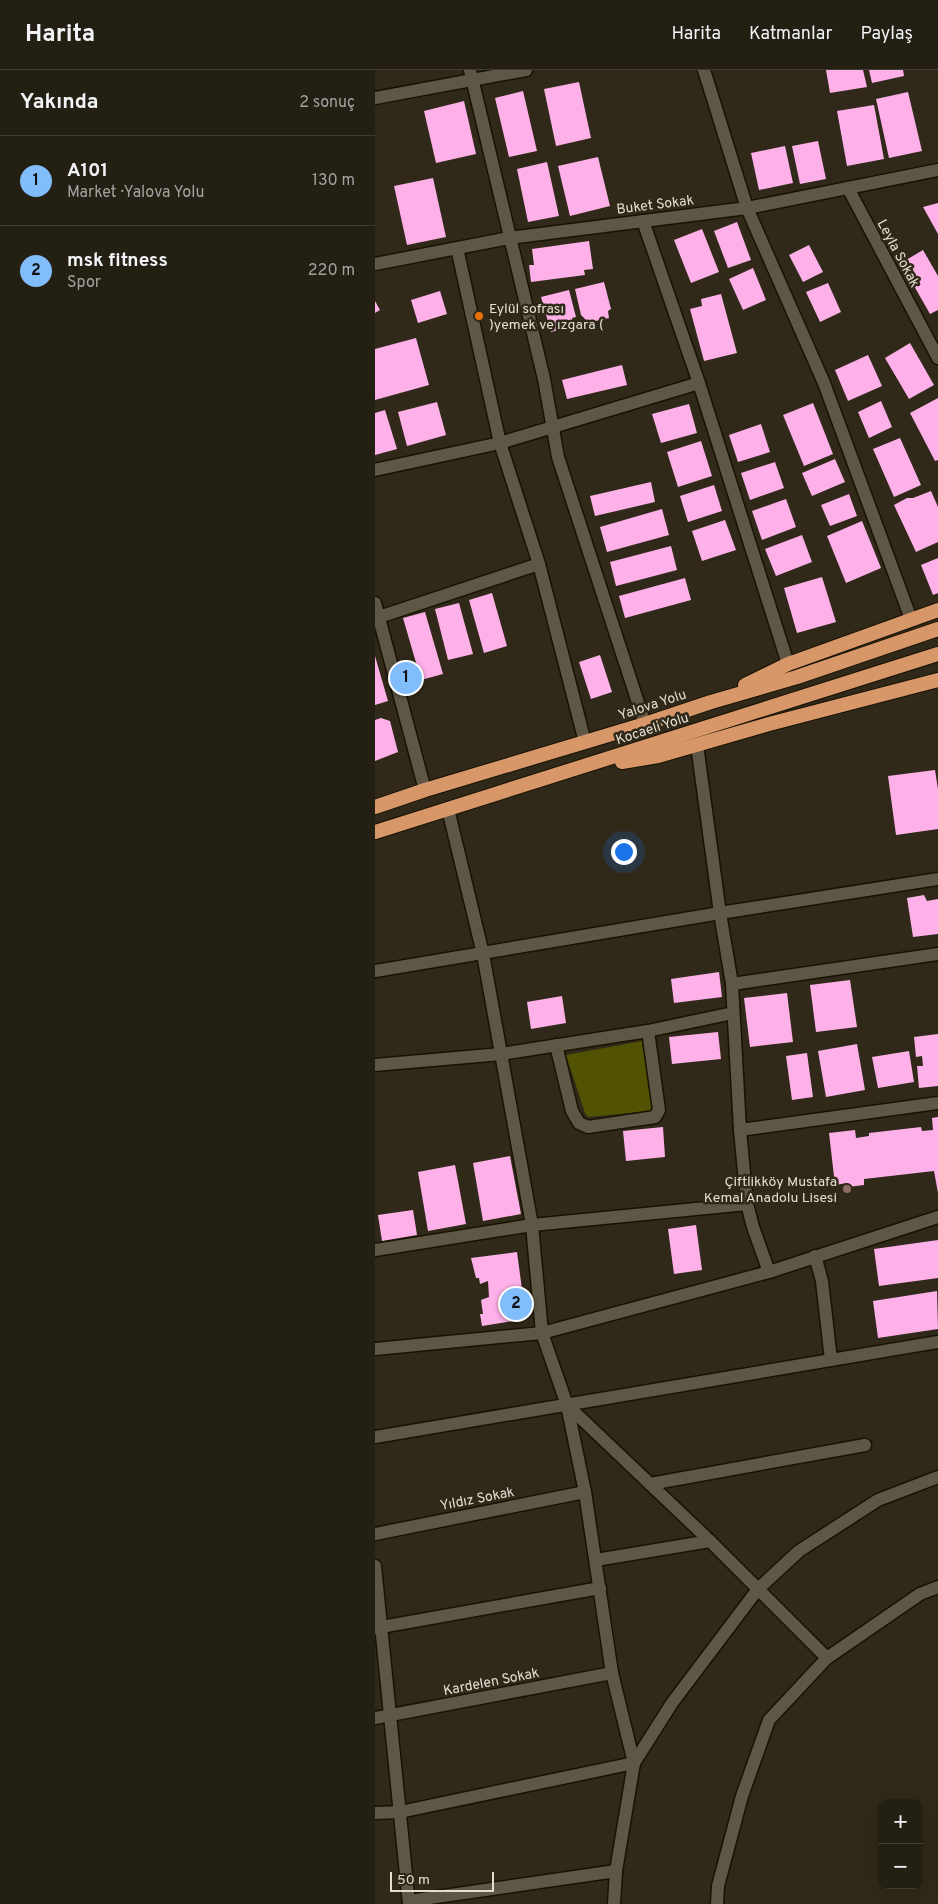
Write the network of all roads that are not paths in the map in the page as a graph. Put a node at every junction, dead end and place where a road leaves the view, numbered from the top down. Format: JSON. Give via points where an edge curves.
{"nodes":[{"id":1,"x":526,"y":70,"type":"edge"},
{"id":2,"x":704,"y":70,"type":"edge"},
{"id":3,"x":471,"y":75,"type":"edge"},
{"id":4,"x":375,"y":98,"type":"edge"},
{"id":5,"x":938,"y":170,"type":"edge"},
{"id":6,"x":848,"y":188,"type":"junction"},
{"id":7,"x":747,"y":208,"type":"junction"},
{"id":8,"x":643,"y":221,"type":"junction"},
{"id":9,"x":509,"y":238,"type":"junction"},
{"id":10,"x":457,"y":248,"type":"junction"},
{"id":11,"x":375,"y":264,"type":"edge"},
{"id":12,"x":938,"y":358,"type":"edge"},
{"id":13,"x":699,"y":383,"type":"junction"},
{"id":14,"x":552,"y":427,"type":"junction"},
{"id":15,"x":500,"y":444,"type":"junction"},
{"id":16,"x":375,"y":470,"type":"edge"},
{"id":17,"x":539,"y":564,"type":"junction"},
{"id":18,"x":375,"y":603,"type":"edge"},
{"id":19,"x":938,"y":610,"type":"edge"},
{"id":20,"x":379,"y":617,"type":"junction"},
{"id":21,"x":911,"y":619,"type":"junction"},
{"id":22,"x":938,"y":629,"type":"edge"},
{"id":23,"x":938,"y":654,"type":"edge"},
{"id":24,"x":788,"y":664,"type":"junction"},
{"id":25,"x":938,"y":680,"type":"edge"},
{"id":26,"x":711,"y":702,"type":"junction"},
{"id":27,"x":645,"y":724,"type":"junction"},
{"id":28,"x":585,"y":742,"type":"junction"},
{"id":29,"x":697,"y":745,"type":"junction"},
{"id":30,"x":565,"y":772,"type":"junction"},
{"id":31,"x":425,"y":790,"type":"junction"},
{"id":32,"x":375,"y":807,"type":"edge"},
{"id":33,"x":448,"y":809,"type":"junction"},
{"id":34,"x":375,"y":832,"type":"edge"},
{"id":35,"x":938,"y":879,"type":"edge"},
{"id":36,"x":720,"y":913,"type":"junction"},
{"id":37,"x":483,"y":954,"type":"junction"},
{"id":38,"x":938,"y":954,"type":"edge"},
{"id":39,"x":375,"y":971,"type":"edge"},
{"id":40,"x":732,"y":984,"type":"junction"},
{"id":41,"x":733,"y":1012,"type":"junction"},
{"id":42,"x":648,"y":1031,"type":"junction"},
{"id":43,"x":556,"y":1045,"type":"junction"},
{"id":44,"x":501,"y":1054,"type":"junction"},
{"id":45,"x":375,"y":1065,"type":"edge"},
{"id":46,"x":938,"y":1103,"type":"edge"},
{"id":47,"x":739,"y":1130,"type":"junction"},
{"id":48,"x":747,"y":1204,"type":"junction"},
{"id":49,"x":938,"y":1217,"type":"edge"},
{"id":50,"x":532,"y":1224,"type":"junction"},
{"id":51,"x":375,"y":1250,"type":"edge"},
{"id":52,"x":815,"y":1256,"type":"junction"},
{"id":53,"x":769,"y":1272,"type":"junction"},
{"id":54,"x":542,"y":1333,"type":"junction"},
{"id":55,"x":938,"y":1342,"type":"edge"},
{"id":56,"x":375,"y":1349,"type":"edge"},
{"id":57,"x":831,"y":1360,"type":"junction"},
{"id":58,"x":567,"y":1405,"type":"junction"},
{"id":59,"x":375,"y":1437,"type":"edge"},
{"id":60,"x":865,"y":1445,"type":"dead end"},
{"id":61,"x":938,"y":1476,"type":"edge"},
{"id":62,"x":650,"y":1484,"type":"junction"},
{"id":63,"x":585,"y":1492,"type":"junction"},
{"id":64,"x":375,"y":1534,"type":"edge"},
{"id":65,"x":710,"y":1541,"type":"junction"},
{"id":66,"x":596,"y":1560,"type":"junction"},
{"id":67,"x":375,"y":1566,"type":"edge"},
{"id":68,"x":938,"y":1587,"type":"edge"},
{"id":69,"x":601,"y":1588,"type":"junction"},
{"id":70,"x":758,"y":1589,"type":"junction"},
{"id":71,"x":378,"y":1628,"type":"edge"},
{"id":72,"x":827,"y":1658,"type":"junction"},
{"id":73,"x":612,"y":1673,"type":"junction"},
{"id":74,"x":389,"y":1716,"type":"junction"},
{"id":75,"x":375,"y":1718,"type":"edge"},
{"id":76,"x":635,"y":1763,"type":"junction"},
{"id":77,"x":400,"y":1812,"type":"junction"},
{"id":78,"x":375,"y":1814,"type":"edge"},
{"id":79,"x":616,"y":1871,"type":"junction"},
{"id":80,"x":409,"y":1903,"type":"edge"},
{"id":81,"x":614,"y":1904,"type":"edge"},
{"id":82,"x":717,"y":1904,"type":"edge"}],
"edges":[{"from":1,"to":3,"type":"street"},
{"from":2,"to":7,"type":"street"},
{"from":3,"to":4,"type":"street"},
{"from":3,"to":9,"type":"street"},
{"from":5,"to":6,"type":"street","name":"Buket Sokak"},
{"from":6,"to":7,"type":"street","name":"Buket Sokak"},
{"from":6,"to":12,"type":"street","name":"Leyla Sokak"},
{"from":7,"to":8,"type":"street","name":"Buket Sokak"},
{"from":7,"to":21,"type":"street","via":[[824,383]]},
{"from":8,"to":9,"type":"street","name":"Buket Sokak"},
{"from":8,"to":13,"type":"street"},
{"from":9,"to":10,"type":"street","name":"Buket Sokak"},
{"from":9,"to":14,"type":"street","via":[[544,379]]},
{"from":10,"to":11,"type":"street","name":"Buket Sokak"},
{"from":10,"to":15,"type":"street"},
{"from":13,"to":14,"type":"street"},
{"from":13,"to":24,"type":"street"},
{"from":14,"to":15,"type":"street"},
{"from":14,"to":27,"type":"street","via":[[558,457]]},
{"from":15,"to":16,"type":"street"},
{"from":15,"to":17,"type":"street"},
{"from":17,"to":20,"type":"street"},
{"from":17,"to":28,"type":"street"},
{"from":18,"to":20,"type":"street"},
{"from":19,"to":21,"type":"highway"},
{"from":20,"to":31,"type":"street"},
{"from":21,"to":24,"type":"highway"},
{"from":22,"to":26,"type":"highway","name":"Yalova Yolu","via":[[797,677]]},
{"from":23,"to":30,"type":"highway","name":"Kocaeli̇ Yolu"},
{"from":24,"to":26,"type":"highway"},
{"from":25,"to":29,"type":"highway"},
{"from":26,"to":27,"type":"highway","name":"Yalova Yolu"},
{"from":27,"to":28,"type":"highway","name":"Yalova Yolu"},
{"from":28,"to":31,"type":"highway","name":"Yalova Yolu"},
{"from":29,"to":30,"type":"highway","via":[[658,756]]},
{"from":29,"to":36,"type":"street"},
{"from":30,"to":33,"type":"highway","name":"Kocaeli̇ Yolu"},
{"from":31,"to":32,"type":"highway","name":"Yalova Yolu"},
{"from":33,"to":34,"type":"highway","name":"Kocaeli̇ Yolu"},
{"from":33,"to":37,"type":"street"},
{"from":35,"to":36,"type":"street"},
{"from":36,"to":37,"type":"street"},
{"from":36,"to":40,"type":"street"},
{"from":37,"to":39,"type":"street"},
{"from":37,"to":44,"type":"street"},
{"from":38,"to":40,"type":"street"},
{"from":40,"to":41,"type":"street"},
{"from":41,"to":42,"type":"street"},
{"from":41,"to":47,"type":"street"},
{"from":42,"to":43,"type":"street"},
{"from":42,"to":43,"type":"street","via":[[659,1110],[655,1117],[588,1127],[579,1123],[572,1111]]},
{"from":43,"to":44,"type":"street"},
{"from":44,"to":45,"type":"street"},
{"from":44,"to":50,"type":"street"},
{"from":46,"to":47,"type":"street"},
{"from":47,"to":48,"type":"street"},
{"from":48,"to":50,"type":"street"},
{"from":48,"to":53,"type":"street"},
{"from":49,"to":52,"type":"street"},
{"from":50,"to":51,"type":"street"},
{"from":50,"to":54,"type":"street"},
{"from":52,"to":53,"type":"street"},
{"from":52,"to":57,"type":"street","via":[[822,1281]]},
{"from":53,"to":54,"type":"street"},
{"from":54,"to":56,"type":"street"},
{"from":54,"to":58,"type":"street"},
{"from":55,"to":57,"type":"street"},
{"from":57,"to":58,"type":"street"},
{"from":58,"to":59,"type":"street"},
{"from":58,"to":62,"type":"street"},
{"from":58,"to":63,"type":"street"},
{"from":60,"to":62,"type":"street"},
{"from":61,"to":70,"type":"street","via":[[870,1505],[799,1551]]},
{"from":62,"to":65,"type":"street"},
{"from":63,"to":64,"type":"street","name":"Yıldız Sokak"},
{"from":63,"to":66,"type":"street"},
{"from":65,"to":66,"type":"street"},
{"from":65,"to":70,"type":"street"},
{"from":66,"to":69,"type":"street"},
{"from":67,"to":71,"type":"street"},
{"from":68,"to":72,"type":"street","via":[[920,1594]]},
{"from":69,"to":71,"type":"street"},
{"from":69,"to":73,"type":"street"},
{"from":70,"to":72,"type":"street"},
{"from":70,"to":76,"type":"street","via":[[672,1703]]},
{"from":71,"to":74,"type":"street"},
{"from":72,"to":82,"type":"street","via":[[769,1720],[742,1796],[718,1886]]},
{"from":73,"to":74,"type":"street","name":"Kardelen Sokak"},
{"from":73,"to":76,"type":"street"},
{"from":74,"to":75,"type":"street","name":"Kardelen Sokak"},
{"from":74,"to":77,"type":"street"},
{"from":76,"to":77,"type":"street"},
{"from":76,"to":79,"type":"street"},
{"from":77,"to":78,"type":"street"},
{"from":77,"to":80,"type":"street"},
{"from":79,"to":80,"type":"street"},
{"from":79,"to":81,"type":"street"}]}
